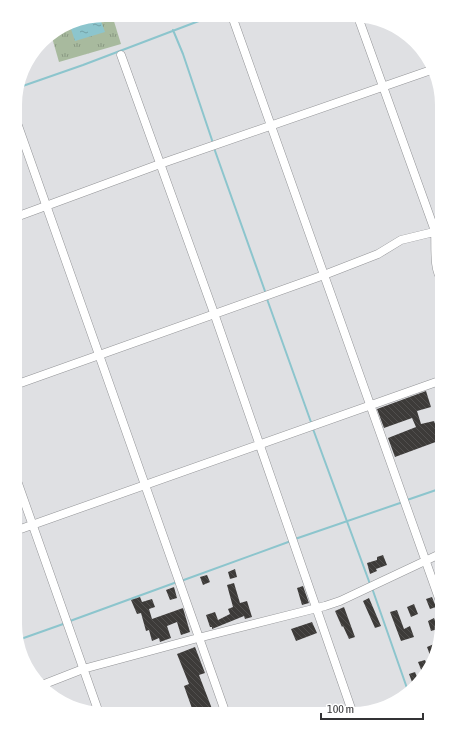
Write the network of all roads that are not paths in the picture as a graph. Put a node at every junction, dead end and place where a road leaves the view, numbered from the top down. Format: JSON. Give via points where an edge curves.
{"nodes":[{"id":1,"x":234,"y":22,"type":"edge"},
{"id":2,"x":360,"y":23,"type":"edge"},
{"id":3,"x":121,"y":55,"type":"dead end"},
{"id":4,"x":428,"y":71,"type":"edge"},
{"id":5,"x":383,"y":87,"type":"junction"},
{"id":6,"x":271,"y":127,"type":"junction"},
{"id":7,"x":22,"y":137,"type":"edge"},
{"id":8,"x":160,"y":164,"type":"junction"},
{"id":9,"x":46,"y":206,"type":"junction"},
{"id":10,"x":22,"y":215,"type":"edge"},
{"id":11,"x":435,"y":221,"type":"edge"},
{"id":12,"x":435,"y":232,"type":"edge"},
{"id":13,"x":324,"y":275,"type":"junction"},
{"id":14,"x":214,"y":313,"type":"junction"},
{"id":15,"x":99,"y":355,"type":"junction"},
{"id":16,"x":22,"y":382,"type":"edge"},
{"id":17,"x":435,"y":383,"type":"edge"},
{"id":18,"x":370,"y":406,"type":"junction"},
{"id":19,"x":260,"y":444,"type":"junction"},
{"id":20,"x":144,"y":485,"type":"junction"},
{"id":21,"x":22,"y":494,"type":"edge"},
{"id":22,"x":33,"y":525,"type":"junction"},
{"id":23,"x":22,"y":529,"type":"edge"},
{"id":24,"x":435,"y":556,"type":"edge"},
{"id":25,"x":425,"y":561,"type":"junction"},
{"id":26,"x":435,"y":588,"type":"edge"},
{"id":27,"x":316,"y":608,"type":"junction"},
{"id":28,"x":198,"y":638,"type":"junction"},
{"id":29,"x":83,"y":669,"type":"junction"},
{"id":30,"x":46,"y":683,"type":"edge"},
{"id":31,"x":97,"y":706,"type":"edge"},
{"id":32,"x":223,"y":707,"type":"edge"},
{"id":33,"x":351,"y":707,"type":"edge"}],
"edges":[{"from":1,"to":6,"type":"street"},
{"from":2,"to":5,"type":"street"},
{"from":3,"to":8,"type":"street"},
{"from":4,"to":5,"type":"street"},
{"from":5,"to":6,"type":"street"},
{"from":5,"to":11,"type":"street"},
{"from":6,"to":8,"type":"street"},
{"from":6,"to":13,"type":"street"},
{"from":7,"to":9,"type":"street"},
{"from":8,"to":9,"type":"street"},
{"from":8,"to":14,"type":"street"},
{"from":9,"to":10,"type":"street"},
{"from":9,"to":15,"type":"street"},
{"from":12,"to":13,"type":"street","via":[[401,240],[378,254]]},
{"from":13,"to":14,"type":"street"},
{"from":13,"to":18,"type":"street"},
{"from":14,"to":15,"type":"street"},
{"from":14,"to":19,"type":"street"},
{"from":15,"to":16,"type":"street"},
{"from":15,"to":20,"type":"street"},
{"from":17,"to":18,"type":"street"},
{"from":18,"to":19,"type":"street"},
{"from":18,"to":25,"type":"street"},
{"from":19,"to":20,"type":"street"},
{"from":19,"to":27,"type":"street"},
{"from":20,"to":22,"type":"street"},
{"from":20,"to":28,"type":"street"},
{"from":21,"to":22,"type":"street"},
{"from":22,"to":23,"type":"street"},
{"from":22,"to":29,"type":"street"},
{"from":24,"to":25,"type":"street"},
{"from":25,"to":26,"type":"street"},
{"from":25,"to":27,"type":"street","via":[[340,600]]},
{"from":27,"to":28,"type":"street"},
{"from":27,"to":33,"type":"street"},
{"from":28,"to":29,"type":"street"},
{"from":28,"to":32,"type":"street"},
{"from":29,"to":30,"type":"street"},
{"from":29,"to":31,"type":"street"}]}
